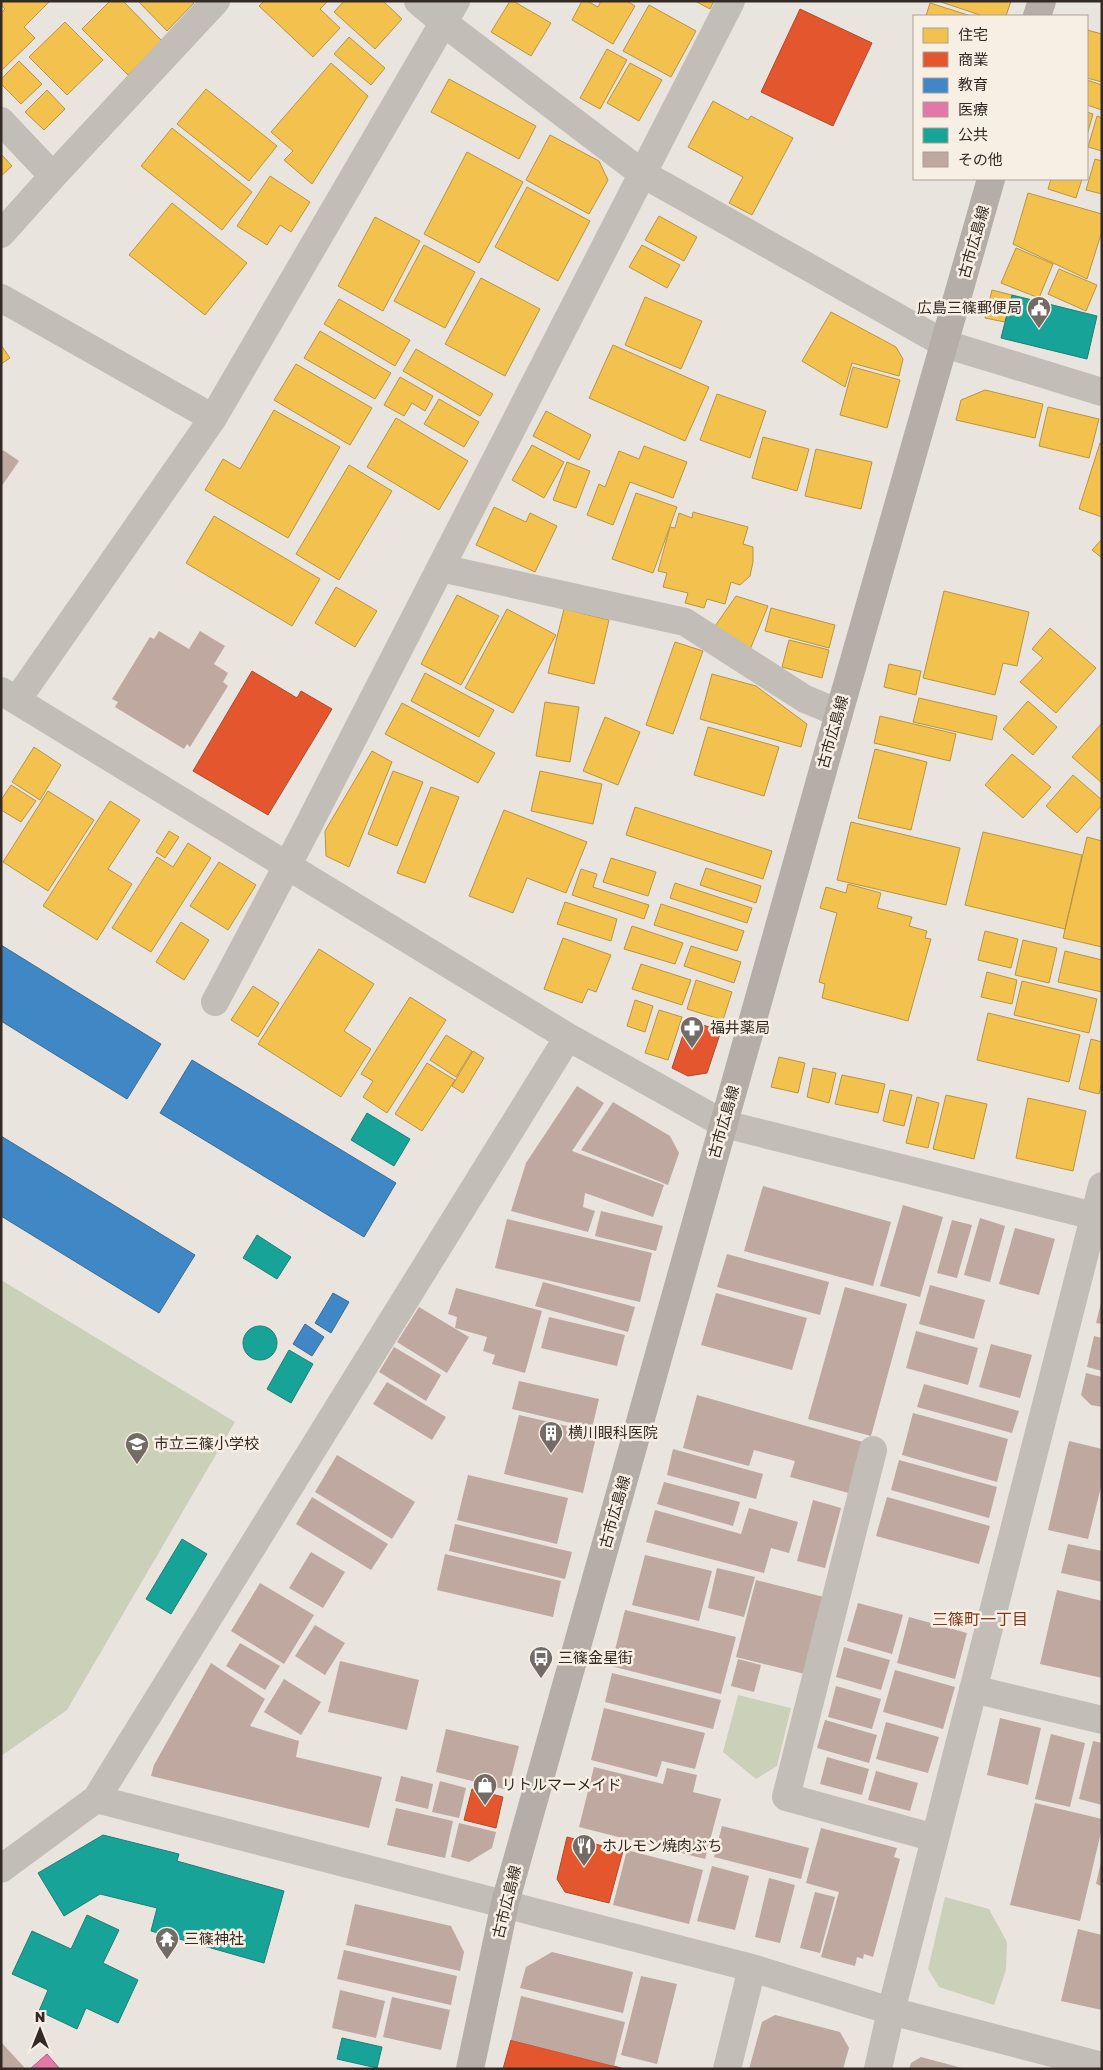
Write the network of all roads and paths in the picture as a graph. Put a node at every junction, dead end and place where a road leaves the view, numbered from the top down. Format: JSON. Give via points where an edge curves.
{"nodes":[{"id":1,"x":216,"y":1,"type":"edge"},
{"id":2,"x":418,"y":1,"type":"edge"},
{"id":3,"x":731,"y":1,"type":"edge"},
{"id":4,"x":1042,"y":1,"type":"edge"},
{"id":5,"x":450,"y":12,"type":"edge"},
{"id":6,"x":1037,"y":15,"type":"edge"},
{"id":7,"x":1,"y":121,"type":"edge"},
{"id":8,"x":643,"y":174,"type":"junction"},
{"id":9,"x":53,"y":176,"type":"junction"},
{"id":10,"x":992,"y":180,"type":"edge"},
{"id":11,"x":1,"y":234,"type":"edge"},
{"id":12,"x":1,"y":298,"type":"edge"},
{"id":13,"x":945,"y":344,"type":"junction"},
{"id":14,"x":1102,"y":392,"type":"edge"},
{"id":15,"x":214,"y":418,"type":"junction"},
{"id":16,"x":441,"y":568,"type":"junction"},
{"id":17,"x":9,"y":696,"type":"edge"},
{"id":18,"x":839,"y":713,"type":"junction"},
{"id":19,"x":288,"y":866,"type":"junction"},
{"id":20,"x":215,"y":1002,"type":"dead end"},
{"id":21,"x":568,"y":1037,"type":"junction"},
{"id":22,"x":724,"y":1124,"type":"junction"},
{"id":23,"x":1102,"y":1186,"type":"edge"},
{"id":24,"x":1098,"y":1218,"type":"edge"},
{"id":25,"x":873,"y":1450,"type":"dead end"},
{"id":26,"x":973,"y":1689,"type":"junction"},
{"id":27,"x":1102,"y":1720,"type":"edge"},
{"id":28,"x":96,"y":1799,"type":"junction"},
{"id":29,"x":935,"y":1838,"type":"junction"},
{"id":30,"x":1,"y":1869,"type":"edge"},
{"id":31,"x":506,"y":1904,"type":"junction"},
{"id":32,"x":752,"y":1968,"type":"junction"},
{"id":33,"x":891,"y":2011,"type":"junction"},
{"id":34,"x":1102,"y":2066,"type":"edge"},
{"id":35,"x":470,"y":2069,"type":"edge"},
{"id":36,"x":727,"y":2069,"type":"edge"},
{"id":37,"x":878,"y":2069,"type":"edge"}],
"edges":[{"from":1,"to":9,"type":"street"},
{"from":2,"to":5,"type":"street"},
{"from":3,"to":8,"type":"street"},
{"from":4,"to":6,"type":"main road"},
{"from":5,"to":8,"type":"street"},
{"from":5,"to":15,"type":"street"},
{"from":7,"to":9,"type":"street"},
{"from":8,"to":13,"type":"street"},
{"from":8,"to":16,"type":"street"},
{"from":9,"to":11,"type":"street"},
{"from":10,"to":13,"type":"main road","name":"古市広島線"},
{"from":12,"to":15,"type":"street"},
{"from":13,"to":14,"type":"street"},
{"from":13,"to":18,"type":"main road","name":"古市広島線"},
{"from":15,"to":17,"type":"street"},
{"from":16,"to":18,"type":"street","via":[[686,622],[805,699]]},
{"from":16,"to":19,"type":"street"},
{"from":17,"to":19,"type":"street"},
{"from":18,"to":22,"type":"main road","name":"古市広島線"},
{"from":19,"to":20,"type":"street"},
{"from":19,"to":21,"type":"street"},
{"from":21,"to":22,"type":"street"},
{"from":21,"to":28,"type":"street"},
{"from":22,"to":24,"type":"street"},
{"from":22,"to":31,"type":"main road","name":"古市広島線"},
{"from":23,"to":24,"type":"street"},
{"from":24,"to":26,"type":"street"},
{"from":25,"to":29,"type":"street","via":[[786,1797]]},
{"from":26,"to":27,"type":"street"},
{"from":26,"to":29,"type":"street"},
{"from":28,"to":30,"type":"street"},
{"from":28,"to":31,"type":"street"},
{"from":29,"to":33,"type":"street"},
{"from":31,"to":32,"type":"street"},
{"from":31,"to":35,"type":"main road","name":"古市広島線"},
{"from":32,"to":33,"type":"street"},
{"from":32,"to":36,"type":"street"},
{"from":33,"to":34,"type":"street"},
{"from":33,"to":37,"type":"street"}]}
